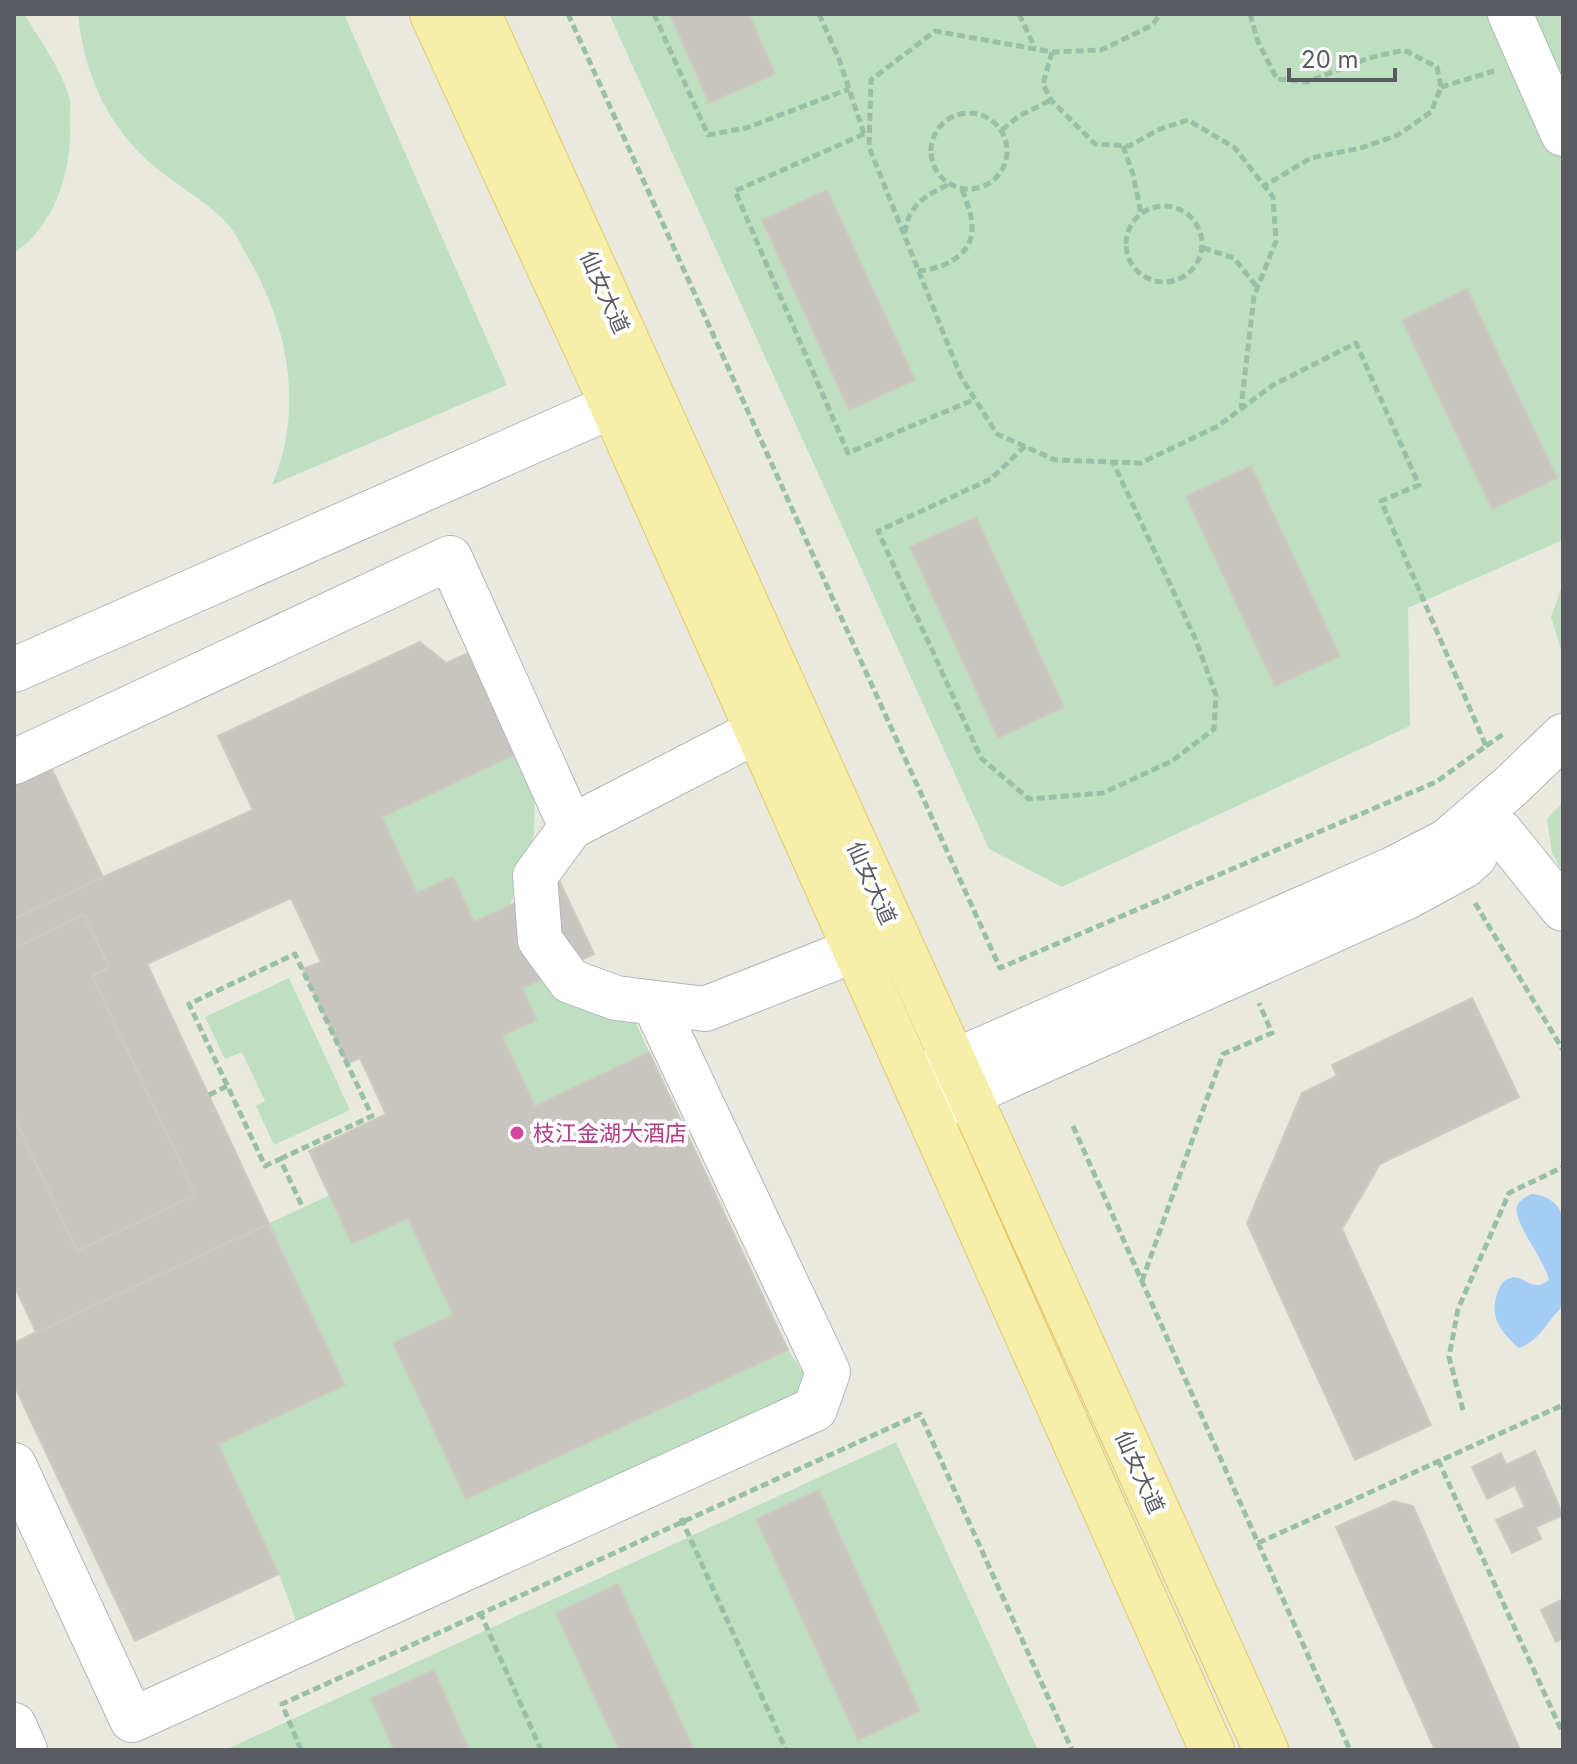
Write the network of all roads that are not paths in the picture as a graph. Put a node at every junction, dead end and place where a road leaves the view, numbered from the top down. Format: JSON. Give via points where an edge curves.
{"nodes":[{"id":1,"x":432,"y":14,"type":"edge"},
{"id":2,"x":479,"y":14,"type":"edge"},
{"id":3,"x":1510,"y":14,"type":"edge"},
{"id":4,"x":1563,"y":134,"type":"edge"},
{"id":5,"x":612,"y":406,"type":"junction"},
{"id":6,"x":14,"y":670,"type":"edge"},
{"id":7,"x":757,"y":731,"type":"junction"},
{"id":8,"x":1563,"y":736,"type":"edge"},
{"id":9,"x":14,"y":762,"type":"edge"},
{"id":10,"x":1563,"y":769,"type":"edge"},
{"id":11,"x":571,"y":827,"type":"junction"},
{"id":12,"x":1513,"y":847,"type":"junction"},
{"id":13,"x":1563,"y":909,"type":"edge"},
{"id":14,"x":855,"y":950,"type":"junction"},
{"id":15,"x":654,"y":1003,"type":"junction"},
{"id":16,"x":961,"y":1078,"type":"junction"},
{"id":17,"x":919,"y":1096,"type":"junction"},
{"id":18,"x":14,"y":1465,"type":"edge"},
{"id":19,"x":14,"y":1725,"type":"edge"},
{"id":20,"x":25,"y":1750,"type":"edge"},
{"id":21,"x":1212,"y":1750,"type":"edge"},
{"id":22,"x":1266,"y":1750,"type":"edge"}],
"edges":[{"from":1,"to":5,"type":"main road","name":"仙女大道"},
{"from":2,"to":16,"type":"main road","name":"仙女大道"},
{"from":3,"to":4,"type":"street"},
{"from":5,"to":6,"type":"street"},
{"from":5,"to":7,"type":"main road","name":"仙女大道"},
{"from":7,"to":11,"type":"street"},
{"from":7,"to":14,"type":"main road","name":"仙女大道"},
{"from":8,"to":16,"type":"street","via":[[1447,841]]},
{"from":9,"to":11,"type":"street","via":[[450,558]]},
{"from":10,"to":12,"type":"street"},
{"from":11,"to":15,"type":"street","via":[[535,876],[540,940],[570,981],[616,998]]},
{"from":12,"to":13,"type":"street"},
{"from":12,"to":16,"type":"street","via":[[1407,897]]},
{"from":14,"to":15,"type":"street","via":[[705,1009]]},
{"from":14,"to":17,"type":"main road","name":"仙女大道"},
{"from":15,"to":18,"type":"street","via":[[828,1372],[815,1409],[132,1720]]},
{"from":16,"to":17,"type":"street"},
{"from":16,"to":22,"type":"main road","name":"仙女大道"},
{"from":17,"to":21,"type":"main road","name":"仙女大道"},
{"from":19,"to":20,"type":"street"}]}
